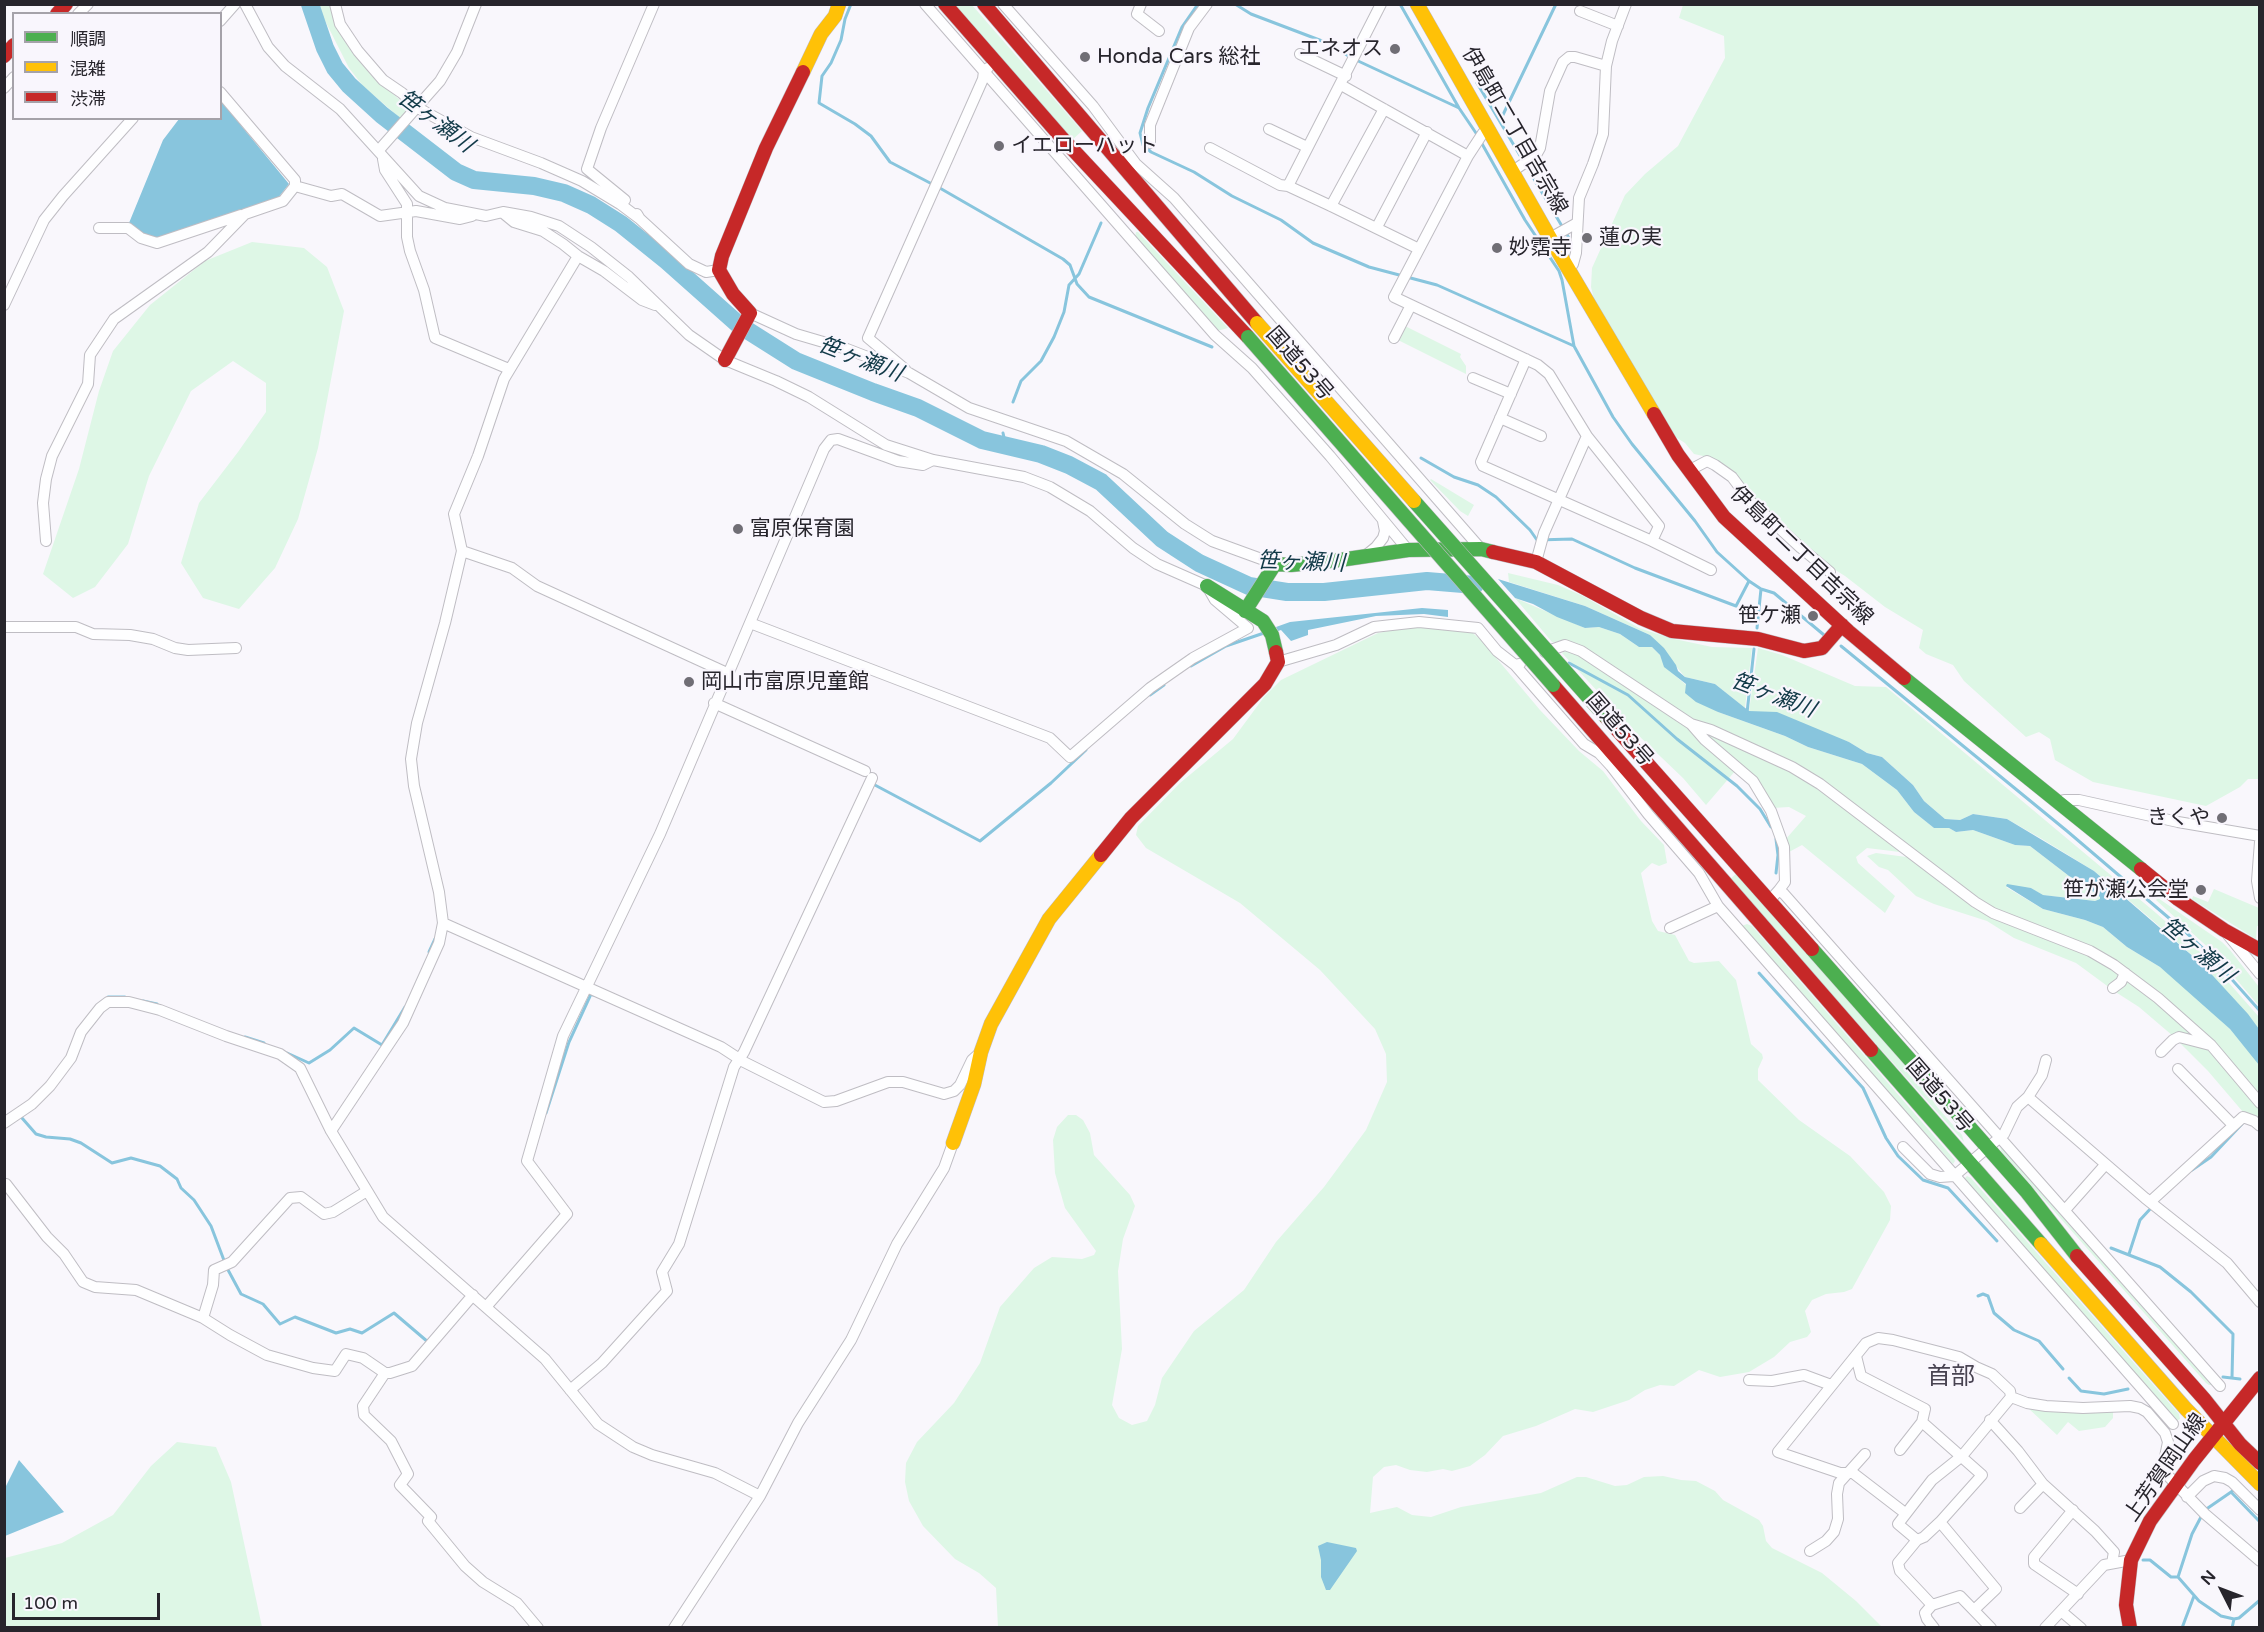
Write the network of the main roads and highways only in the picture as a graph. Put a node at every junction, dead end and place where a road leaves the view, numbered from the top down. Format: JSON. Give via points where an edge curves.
{"nodes":[{"id":1,"x":839,"y":4,"type":"edge"},
{"id":2,"x":945,"y":4,"type":"edge"},
{"id":3,"x":984,"y":4,"type":"edge"},
{"id":4,"x":1417,"y":4,"type":"edge"},
{"id":5,"x":725,"y":360,"type":"road end"},
{"id":6,"x":1207,"y":586,"type":"road end"},
{"id":7,"x":1247,"y":608,"type":"junction"},
{"id":8,"x":1842,"y":626,"type":"junction"},
{"id":9,"x":2259,"y":950,"type":"edge"},
{"id":10,"x":953,"y":1143,"type":"road end"},
{"id":11,"x":2259,"y":1378,"type":"edge"},
{"id":12,"x":2222,"y":1423,"type":"junction"},
{"id":13,"x":2212,"y":1437,"type":"junction"},
{"id":14,"x":2259,"y":1462,"type":"edge"},
{"id":15,"x":2259,"y":1484,"type":"edge"},
{"id":16,"x":2130,"y":1628,"type":"edge"}],
"edges":[{"from":1,"to":5,"type":"main road","via":[[766,148],[722,256],[719,270],[750,313]]},
{"from":2,"to":13,"type":"main road","name":"国道53号","bridge":true,"via":[[989,66],[1062,138],[1248,337]]},
{"from":3,"to":12,"type":"main road","name":"国道53号","bridge":true,"via":[[1257,323],[1605,716],[1775,895],[2026,1191],[2068,1246]]},
{"from":4,"to":8,"type":"main road","name":"伊島町二丁目吉宗線","via":[[1483,136],[1522,165],[1564,230],[1569,270],[1678,455],[1725,517]]},
{"from":6,"to":7,"type":"main road"},
{"from":7,"to":8,"type":"main road","via":[[1273,567],[1408,550],[1482,549],[1536,562],[1672,631],[1758,639],[1804,651],[1822,648]]},
{"from":7,"to":10,"type":"main road","via":[[1269,630],[1278,662],[1265,684],[1131,818],[1049,919],[991,1024]]},
{"from":8,"to":9,"type":"main road","name":"伊島町二丁目吉宗線","via":[[2178,899]]},
{"from":11,"to":12,"type":"main road","name":"上芳賀岡山線"},
{"from":12,"to":13,"type":"main road","name":"上芳賀岡山線"},
{"from":12,"to":14,"type":"main road","name":"国道53号"},
{"from":13,"to":15,"type":"main road","name":"国道53号"},
{"from":13,"to":16,"type":"main road","name":"上芳賀岡山線","via":[[2150,1521],[2131,1560],[2127,1605]]}]}
